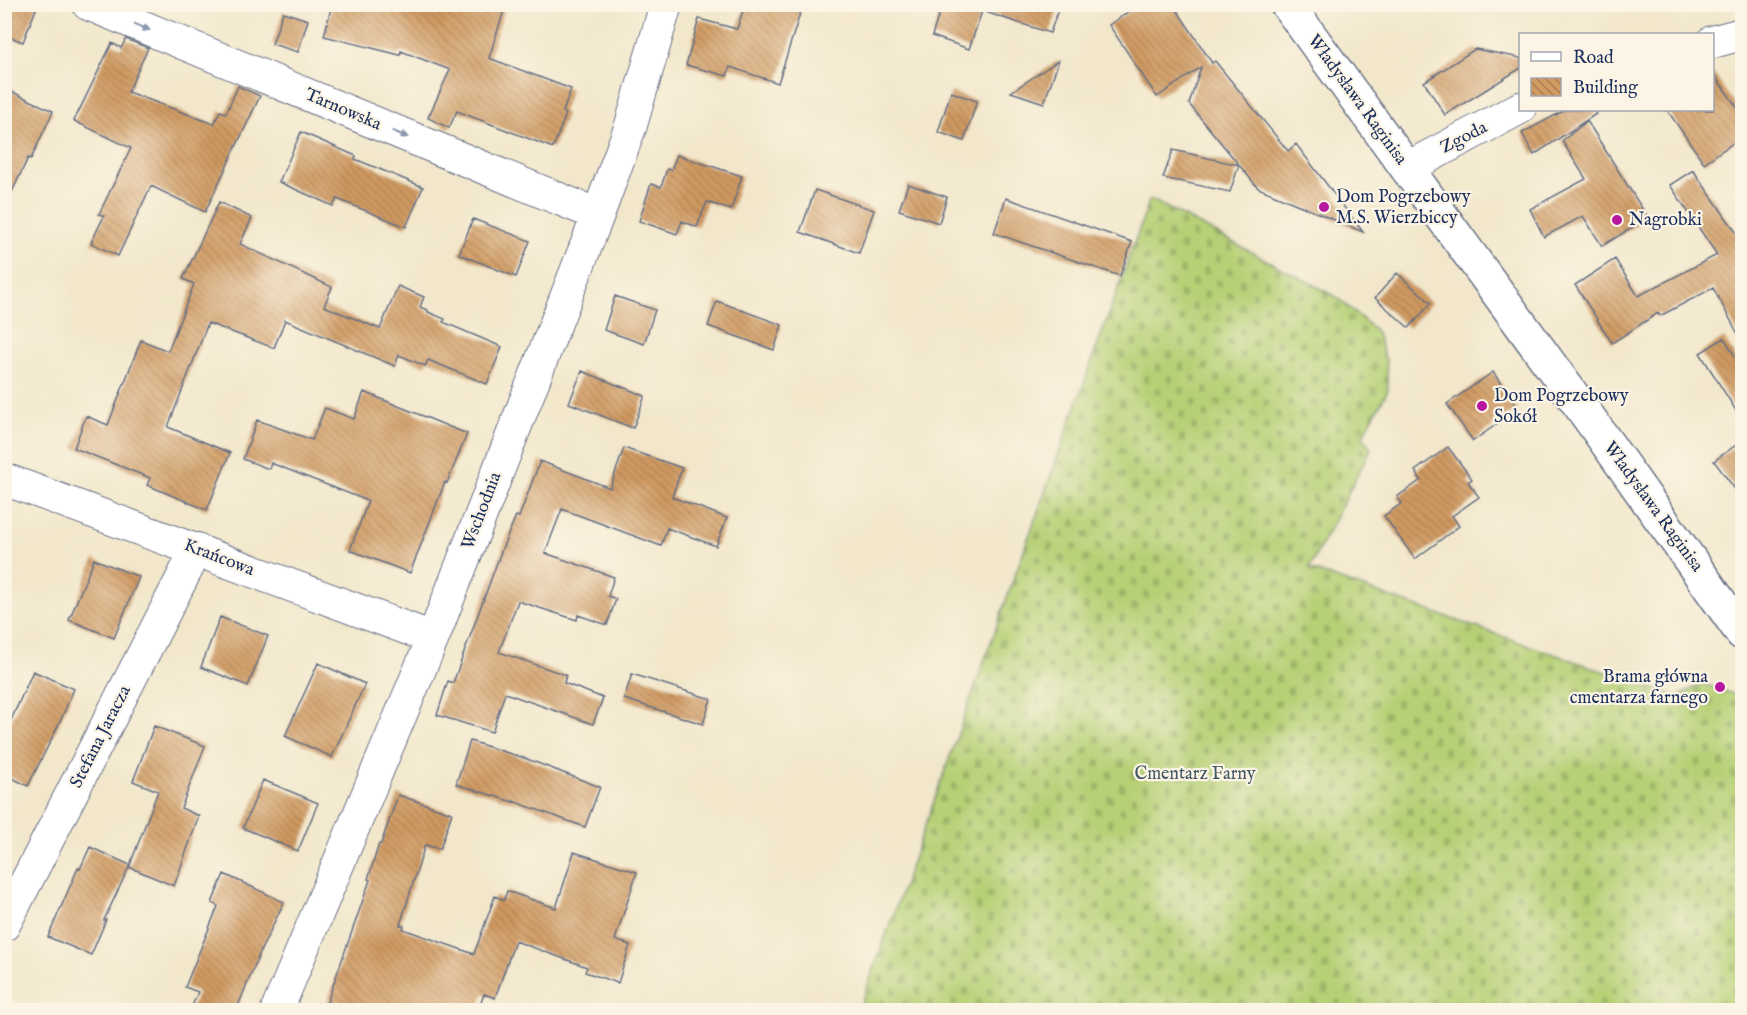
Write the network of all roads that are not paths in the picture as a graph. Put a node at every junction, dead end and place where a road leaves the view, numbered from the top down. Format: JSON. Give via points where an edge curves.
{"nodes":[{"id":1,"x":88,"y":4,"type":"edge"},
{"id":2,"x":666,"y":4,"type":"edge"},
{"id":3,"x":1287,"y":4,"type":"edge"},
{"id":4,"x":1743,"y":34,"type":"edge"},
{"id":5,"x":1714,"y":42,"type":"edge"},
{"id":6,"x":1519,"y":109,"type":"edge"},
{"id":7,"x":1407,"y":168,"type":"junction"},
{"id":8,"x":598,"y":215,"type":"junction"},
{"id":9,"x":4,"y":479,"type":"edge"},
{"id":10,"x":197,"y":549,"type":"junction"},
{"id":11,"x":1738,"y":618,"type":"edge"},
{"id":12,"x":433,"y":638,"type":"junction"},
{"id":13,"x":4,"y":925,"type":"edge"},
{"id":14,"x":277,"y":1011,"type":"edge"}],
"edges":[{"from":1,"to":8,"type":"street","name":"Tarnowska","one_way":true},
{"from":2,"to":8,"type":"street","name":"Wschodnia","via":[[631,125]]},
{"from":3,"to":7,"type":"street","name":"Władysława Raginisa"},
{"from":4,"to":5,"type":"street"},
{"from":6,"to":7,"type":"street","name":"Zgoda"},
{"from":7,"to":11,"type":"street","name":"Władysława Raginisa"},
{"from":8,"to":12,"type":"street","name":"Wschodnia"},
{"from":9,"to":10,"type":"street","name":"Krańcowa"},
{"from":10,"to":12,"type":"street","name":"Krańcowa"},
{"from":10,"to":13,"type":"street","name":"Stefana Jaracza"},
{"from":12,"to":14,"type":"street","name":"Wschodnia"}]}
